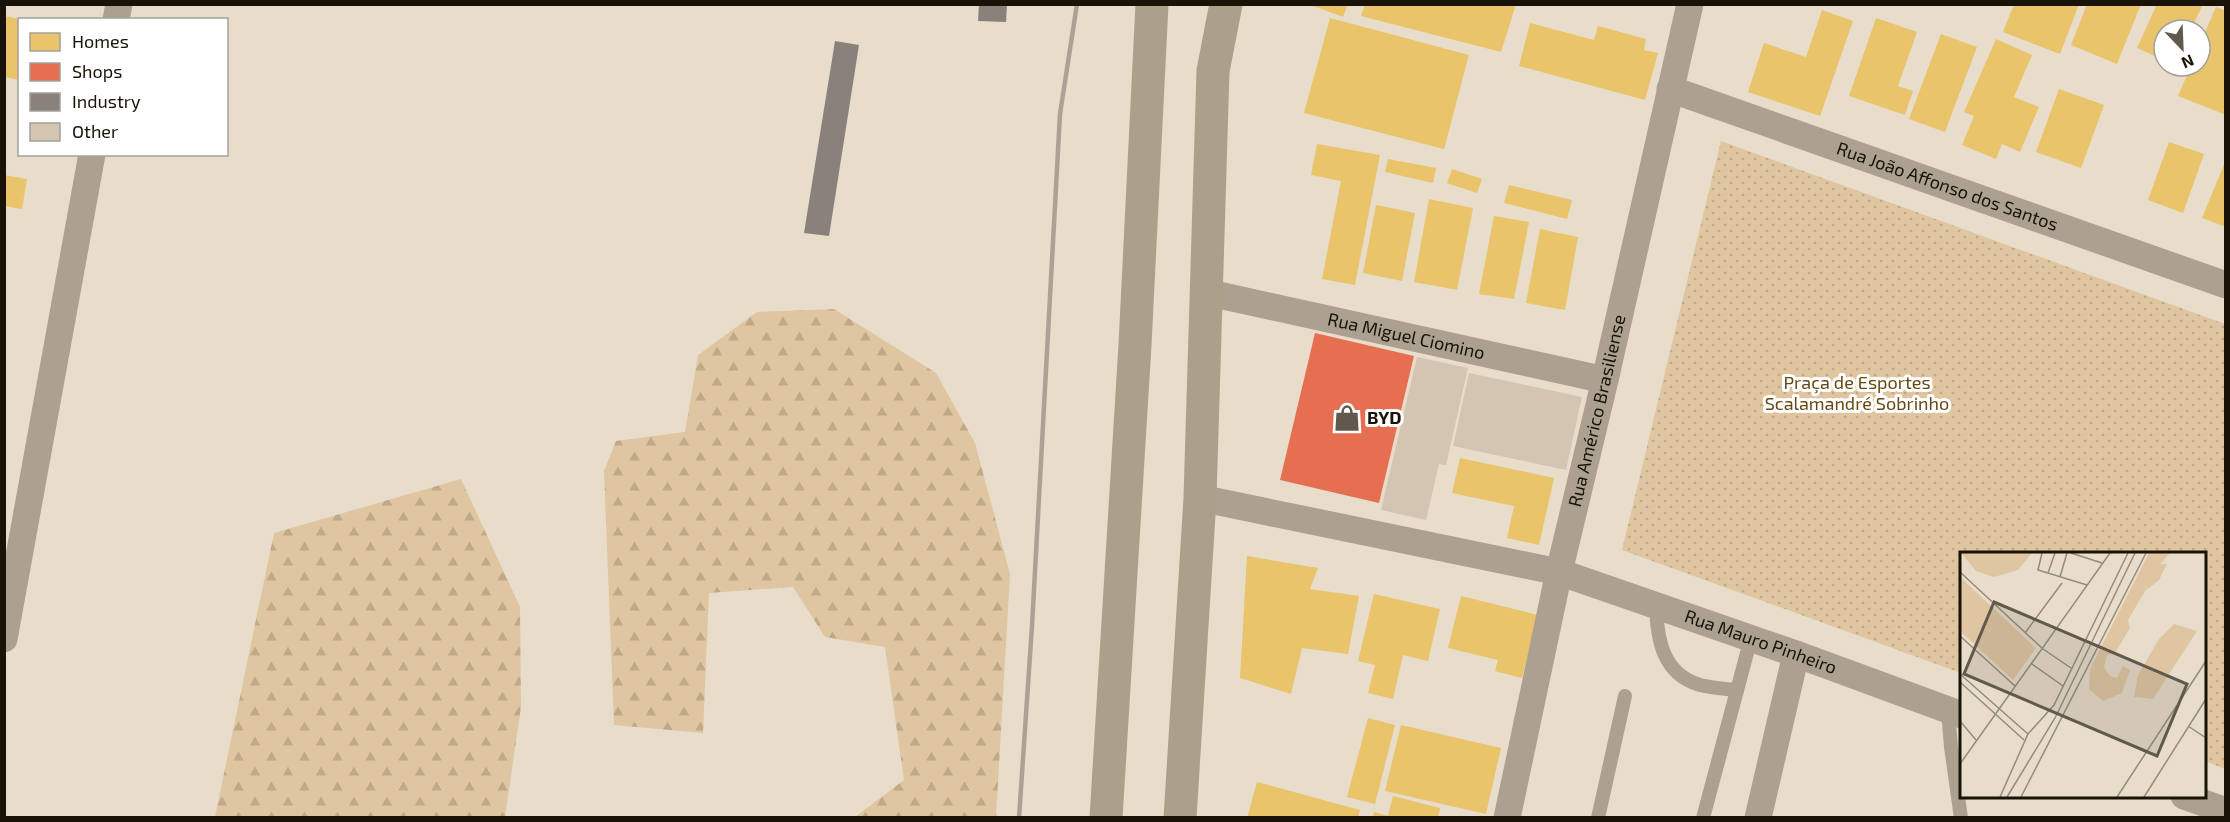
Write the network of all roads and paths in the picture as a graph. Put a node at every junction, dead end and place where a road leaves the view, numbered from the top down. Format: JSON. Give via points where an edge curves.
{"nodes":[{"id":1,"x":1152,"y":4,"type":"edge"},
{"id":2,"x":1226,"y":4,"type":"edge"},
{"id":3,"x":1690,"y":4,"type":"edge"},
{"id":4,"x":1670,"y":89,"type":"junction"},
{"id":5,"x":92,"y":156,"type":"edge"},
{"id":6,"x":2226,"y":285,"type":"edge"},
{"id":7,"x":1205,"y":292,"type":"junction"},
{"id":8,"x":1605,"y":380,"type":"junction"},
{"id":9,"x":1200,"y":498,"type":"junction"},
{"id":10,"x":1559,"y":572,"type":"junction"},
{"id":11,"x":1656,"y":605,"type":"junction"},
{"id":12,"x":1751,"y":638,"type":"junction"},
{"id":13,"x":4,"y":639,"type":"edge"},
{"id":14,"x":1796,"y":654,"type":"junction"},
{"id":15,"x":1737,"y":690,"type":"junction"},
{"id":16,"x":1625,"y":696,"type":"dead end"},
{"id":17,"x":1955,"y":712,"type":"edge"},
{"id":18,"x":2190,"y":798,"type":"edge"},
{"id":19,"x":2226,"y":811,"type":"edge"},
{"id":20,"x":1106,"y":818,"type":"edge"},
{"id":21,"x":1180,"y":818,"type":"edge"},
{"id":22,"x":1506,"y":818,"type":"edge"},
{"id":23,"x":1598,"y":818,"type":"edge"},
{"id":24,"x":1704,"y":818,"type":"edge"},
{"id":25,"x":1758,"y":818,"type":"edge"},
{"id":26,"x":1961,"y":818,"type":"edge"}],
"edges":[{"from":1,"to":20,"type":"main road"},
{"from":2,"to":7,"type":"main road","via":[[1213,71]]},
{"from":3,"to":4,"type":"street","name":"Rua Américo Brasiliense"},
{"from":4,"to":6,"type":"street","name":"Rua João Affonso dos Santos"},
{"from":4,"to":8,"type":"street","name":"Rua Américo Brasiliense"},
{"from":5,"to":13,"type":"street"},
{"from":7,"to":8,"type":"street","name":"Rua Miguel Ciomino"},
{"from":7,"to":9,"type":"main road"},
{"from":8,"to":10,"type":"street","name":"Rua Américo Brasiliense"},
{"from":9,"to":10,"type":"street","name":"Rua Mauro Pinheiro"},
{"from":9,"to":21,"type":"main road"},
{"from":10,"to":11,"type":"street","name":"Rua Mauro Pinheiro"},
{"from":10,"to":22,"type":"street","name":"Rua Américo Brasiliense"},
{"from":11,"to":12,"type":"street","name":"Rua Mauro Pinheiro"},
{"from":11,"to":15,"type":"lane","via":[[1662,653],[1682,675],[1699,685]]},
{"from":12,"to":14,"type":"street","name":"Rua Mauro Pinheiro"},
{"from":12,"to":15,"type":"lane"},
{"from":14,"to":17,"type":"street","name":"Rua Mauro Pinheiro"},
{"from":14,"to":25,"type":"street"},
{"from":15,"to":24,"type":"lane"},
{"from":16,"to":23,"type":"lane"},
{"from":17,"to":26,"type":"lane","via":[[1951,747]]},
{"from":18,"to":19,"type":"street"}]}
